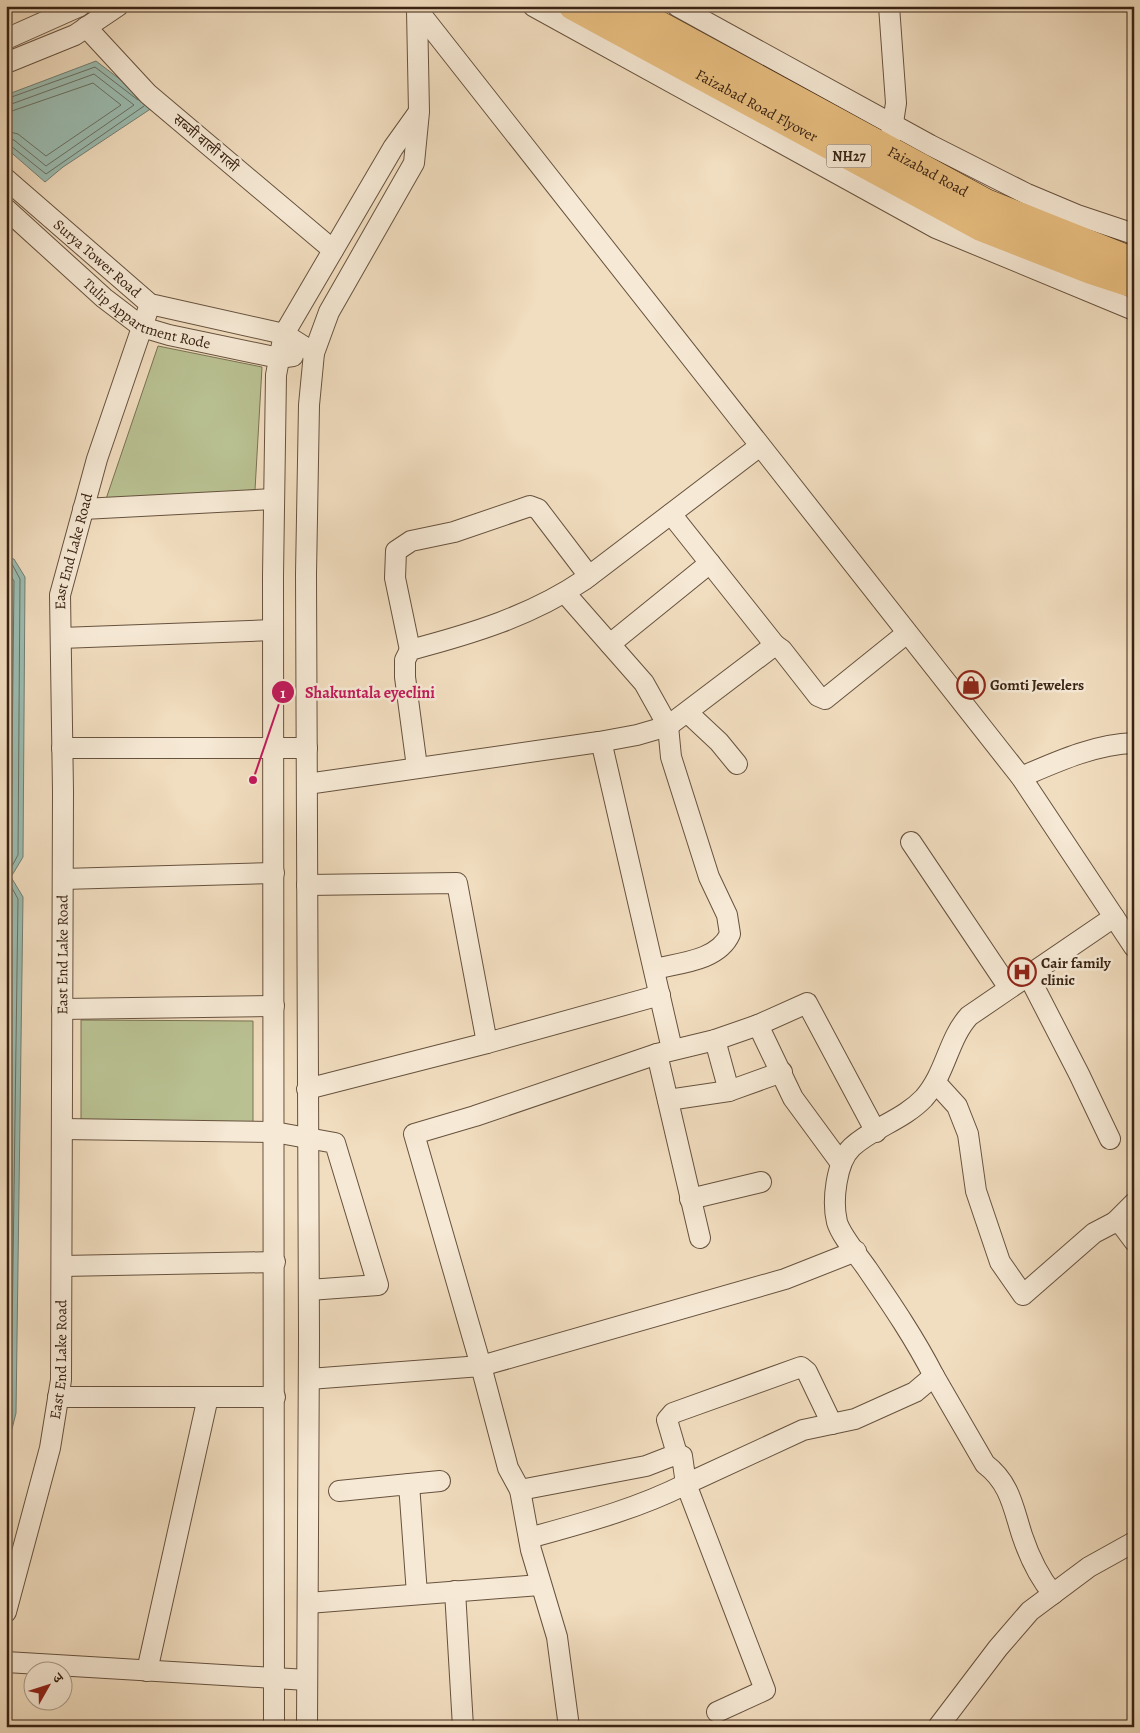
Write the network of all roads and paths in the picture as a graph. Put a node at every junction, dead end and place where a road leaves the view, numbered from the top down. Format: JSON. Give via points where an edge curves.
{"nodes":[{"id":1,"x":80,"y":6,"type":"edge"},
{"id":2,"x":118,"y":6,"type":"edge"},
{"id":3,"x":532,"y":6,"type":"edge"},
{"id":4,"x":573,"y":6,"type":"edge"},
{"id":5,"x":624,"y":6,"type":"edge"},
{"id":6,"x":677,"y":6,"type":"edge"},
{"id":7,"x":889,"y":6,"type":"edge"},
{"id":8,"x":416,"y":8,"type":"edge"},
{"id":9,"x":86,"y":27,"type":"junction"},
{"id":10,"x":6,"y":39,"type":"edge"},
{"id":11,"x":6,"y":63,"type":"edge"},
{"id":12,"x":420,"y":112,"type":"junction"},
{"id":13,"x":891,"y":138,"type":"junction"},
{"id":14,"x":6,"y":179,"type":"edge"},
{"id":15,"x":6,"y":209,"type":"edge"},
{"id":16,"x":1134,"y":234,"type":"edge"},
{"id":17,"x":333,"y":250,"type":"junction"},
{"id":18,"x":1134,"y":262,"type":"edge"},
{"id":19,"x":1134,"y":284,"type":"edge"},
{"id":20,"x":150,"y":304,"type":"junction"},
{"id":21,"x":1134,"y":310,"type":"edge"},
{"id":22,"x":142,"y":327,"type":"junction"},
{"id":23,"x":284,"y":334,"type":"junction"},
{"id":24,"x":314,"y":353,"type":"junction"},
{"id":25,"x":279,"y":358,"type":"junction"},
{"id":26,"x":760,"y":446,"type":"junction"},
{"id":27,"x":274,"y":499,"type":"junction"},
{"id":28,"x":83,"y":509,"type":"junction"},
{"id":29,"x":671,"y":514,"type":"junction"},
{"id":30,"x":710,"y":563,"type":"junction"},
{"id":31,"x":589,"y":576,"type":"junction"},
{"id":32,"x":565,"y":593,"type":"junction"},
{"id":33,"x":273,"y":630,"type":"junction"},
{"id":34,"x":907,"y":633,"type":"junction"},
{"id":35,"x":61,"y":638,"type":"junction"},
{"id":36,"x":610,"y":644,"type":"junction"},
{"id":37,"x":775,"y":645,"type":"junction"},
{"id":38,"x":410,"y":650,"type":"junction"},
{"id":39,"x":688,"y":713,"type":"junction"},
{"id":40,"x":668,"y":726,"type":"junction"},
{"id":41,"x":599,"y":742,"type":"junction"},
{"id":42,"x":1134,"y":743,"type":"edge"},
{"id":43,"x":62,"y":748,"type":"junction"},
{"id":44,"x":273,"y":748,"type":"junction"},
{"id":45,"x":307,"y":748,"type":"junction"},
{"id":46,"x":737,"y":764,"type":"dead end"},
{"id":47,"x":417,"y":767,"type":"junction"},
{"id":48,"x":1020,"y":777,"type":"junction"},
{"id":49,"x":307,"y":784,"type":"junction"},
{"id":50,"x":911,"y":842,"type":"dead end"},
{"id":51,"x":274,"y":873,"type":"junction"},
{"id":52,"x":63,"y":879,"type":"junction"},
{"id":53,"x":307,"y":885,"type":"junction"},
{"id":54,"x":1123,"y":923,"type":"edge"},
{"id":55,"x":1134,"y":948,"type":"edge"},
{"id":56,"x":654,"y":969,"type":"junction"},
{"id":57,"x":1028,"y":975,"type":"junction"},
{"id":58,"x":1009,"y":988,"type":"junction"},
{"id":59,"x":660,"y":995,"type":"junction"},
{"id":60,"x":274,"y":1006,"type":"junction"},
{"id":61,"x":62,"y":1009,"type":"junction"},
{"id":62,"x":758,"y":1026,"type":"junction"},
{"id":63,"x":715,"y":1040,"type":"junction"},
{"id":64,"x":487,"y":1043,"type":"junction"},
{"id":65,"x":665,"y":1052,"type":"junction"},
{"id":66,"x":782,"y":1072,"type":"junction"},
{"id":67,"x":936,"y":1083,"type":"junction"},
{"id":68,"x":308,"y":1089,"type":"junction"},
{"id":69,"x":729,"y":1091,"type":"junction"},
{"id":70,"x":668,"y":1100,"type":"junction"},
{"id":71,"x":62,"y":1129,"type":"junction"},
{"id":72,"x":274,"y":1132,"type":"junction"},
{"id":73,"x":876,"y":1132,"type":"junction"},
{"id":74,"x":308,"y":1137,"type":"junction"},
{"id":75,"x":1110,"y":1139,"type":"dead end"},
{"id":76,"x":840,"y":1162,"type":"junction"},
{"id":77,"x":761,"y":1182,"type":"dead end"},
{"id":78,"x":690,"y":1199,"type":"junction"},
{"id":79,"x":1134,"y":1203,"type":"edge"},
{"id":80,"x":1115,"y":1222,"type":"junction"},
{"id":81,"x":700,"y":1238,"type":"dead end"},
{"id":82,"x":1134,"y":1241,"type":"edge"},
{"id":83,"x":856,"y":1252,"type":"junction"},
{"id":84,"x":275,"y":1262,"type":"junction"},
{"id":85,"x":62,"y":1266,"type":"junction"},
{"id":86,"x":308,"y":1290,"type":"junction"},
{"id":87,"x":480,"y":1366,"type":"junction"},
{"id":88,"x":934,"y":1376,"type":"junction"},
{"id":89,"x":308,"y":1378,"type":"junction"},
{"id":90,"x":58,"y":1397,"type":"junction"},
{"id":91,"x":208,"y":1397,"type":"junction"},
{"id":92,"x":275,"y":1397,"type":"junction"},
{"id":93,"x":832,"y":1424,"type":"junction"},
{"id":94,"x":677,"y":1454,"type":"junction"},
{"id":95,"x":440,"y":1482,"type":"dead end"},
{"id":96,"x":409,"y":1484,"type":"junction"},
{"id":97,"x":686,"y":1484,"type":"junction"},
{"id":98,"x":520,"y":1490,"type":"junction"},
{"id":99,"x":339,"y":1491,"type":"dead end"},
{"id":100,"x":529,"y":1538,"type":"junction"},
{"id":101,"x":1134,"y":1542,"type":"edge"},
{"id":102,"x":540,"y":1585,"type":"junction"},
{"id":103,"x":455,"y":1591,"type":"junction"},
{"id":104,"x":417,"y":1594,"type":"junction"},
{"id":105,"x":1053,"y":1594,"type":"junction"},
{"id":106,"x":308,"y":1603,"type":"junction"},
{"id":107,"x":6,"y":1612,"type":"edge"},
{"id":108,"x":6,"y":1662,"type":"edge"},
{"id":109,"x":147,"y":1671,"type":"junction"},
{"id":110,"x":274,"y":1679,"type":"junction"},
{"id":111,"x":307,"y":1680,"type":"junction"},
{"id":112,"x":717,"y":1712,"type":"dead end"},
{"id":113,"x":274,"y":1727,"type":"edge"},
{"id":114,"x":307,"y":1727,"type":"edge"},
{"id":115,"x":463,"y":1727,"type":"edge"},
{"id":116,"x":569,"y":1727,"type":"edge"},
{"id":117,"x":938,"y":1727,"type":"edge"}],
"edges":[{"from":1,"to":10,"type":"street"},
{"from":2,"to":9,"type":"street"},
{"from":3,"to":21,"type":"street","via":[[936,228]]},
{"from":4,"to":19,"type":"highway","name":"Faizabad Road Flyover","number":"NH27","via":[[981,227]]},
{"from":5,"to":13,"type":"highway","name":"Faizabad Road","number":"NH27"},
{"from":6,"to":13,"type":"street"},
{"from":7,"to":13,"type":"street","via":[[896,103]]},
{"from":8,"to":12,"type":"street"},
{"from":8,"to":26,"type":"street"},
{"from":9,"to":11,"type":"street","via":[[75,35]]},
{"from":9,"to":17,"type":"street","name":"सब्जी वाली गली","via":[[148,94]]},
{"from":12,"to":17,"type":"street","via":[[393,148]]},
{"from":12,"to":24,"type":"street","via":[[414,163],[329,312]]},
{"from":13,"to":16,"type":"street","via":[[1077,215]]},
{"from":13,"to":18,"type":"highway","name":"Faizabad Road","number":"NH27","via":[[986,203]]},
{"from":14,"to":20,"type":"street","name":"Surya Tower Road"},
{"from":15,"to":22,"type":"street","name":"Tulip Appartment Rode","via":[[104,298]]},
{"from":17,"to":23,"type":"street"},
{"from":20,"to":22,"type":"street","name":"East End Lake Road"},
{"from":20,"to":23,"type":"street","name":"Surya Tower Road"},
{"from":22,"to":25,"type":"street","name":"Tulip Appartment Rode"},
{"from":22,"to":28,"type":"street","name":"East End Lake Road"},
{"from":23,"to":24,"type":"street","name":"Surya Tower Road"},
{"from":23,"to":25,"type":"street"},
{"from":24,"to":25,"type":"street","name":"Tulip Appartment Rode"},
{"from":24,"to":45,"type":"street","via":[[308,415]]},
{"from":25,"to":27,"type":"street"},
{"from":26,"to":29,"type":"street"},
{"from":26,"to":34,"type":"street"},
{"from":27,"to":28,"type":"street"},
{"from":27,"to":33,"type":"street"},
{"from":28,"to":35,"type":"street","name":"East End Lake Road","via":[[60,595]]},
{"from":29,"to":30,"type":"street"},
{"from":29,"to":31,"type":"street"},
{"from":30,"to":36,"type":"street"},
{"from":30,"to":37,"type":"street"},
{"from":31,"to":32,"type":"street"},
{"from":31,"to":38,"type":"street","via":[[538,509],[530,506],[454,532],[411,541],[396,551],[395,578]]},
{"from":32,"to":36,"type":"street"},
{"from":32,"to":38,"type":"street","via":[[524,614]]},
{"from":33,"to":35,"type":"street"},
{"from":33,"to":44,"type":"street"},
{"from":34,"to":37,"type":"street","via":[[825,699],[818,696]]},
{"from":34,"to":48,"type":"street"},
{"from":35,"to":43,"type":"street","name":"East End Lake Road"},
{"from":36,"to":40,"type":"street","via":[[644,683]]},
{"from":37,"to":39,"type":"street"},
{"from":38,"to":47,"type":"street","via":[[405,660],[405,677]]},
{"from":39,"to":40,"type":"street"},
{"from":39,"to":46,"type":"street"},
{"from":40,"to":41,"type":"street"},
{"from":40,"to":56,"type":"street","via":[[671,758],[709,877],[727,915],[730,934],[719,949],[701,958]]},
{"from":41,"to":47,"type":"street"},
{"from":41,"to":56,"type":"street"},
{"from":42,"to":48,"type":"street","via":[[1100,748]]},
{"from":43,"to":44,"type":"street"},
{"from":43,"to":52,"type":"street","name":"East End Lake Road"},
{"from":44,"to":45,"type":"street"},
{"from":44,"to":51,"type":"street"},
{"from":45,"to":49,"type":"street"},
{"from":47,"to":49,"type":"street"},
{"from":48,"to":54,"type":"street"},
{"from":49,"to":53,"type":"street"},
{"from":50,"to":58,"type":"street"},
{"from":51,"to":52,"type":"street"},
{"from":51,"to":60,"type":"street"},
{"from":52,"to":61,"type":"street","name":"East End Lake Road"},
{"from":53,"to":64,"type":"street","via":[[457,883]]},
{"from":53,"to":68,"type":"street"},
{"from":54,"to":55,"type":"street"},
{"from":54,"to":57,"type":"street"},
{"from":56,"to":59,"type":"street"},
{"from":57,"to":58,"type":"street"},
{"from":57,"to":75,"type":"street"},
{"from":58,"to":67,"type":"street","via":[[958,1027]]},
{"from":59,"to":64,"type":"street"},
{"from":59,"to":65,"type":"street"},
{"from":60,"to":61,"type":"street"},
{"from":60,"to":72,"type":"street"},
{"from":61,"to":71,"type":"street","name":"East End Lake Road"},
{"from":62,"to":63,"type":"street"},
{"from":62,"to":66,"type":"street"},
{"from":62,"to":73,"type":"street","via":[[807,1003]]},
{"from":63,"to":65,"type":"street"},
{"from":63,"to":69,"type":"street"},
{"from":64,"to":68,"type":"street"},
{"from":65,"to":70,"type":"street"},
{"from":65,"to":87,"type":"street","via":[[414,1134]]},
{"from":66,"to":69,"type":"street"},
{"from":66,"to":76,"type":"street","via":[[793,1098]]},
{"from":67,"to":73,"type":"street","via":[[910,1112]]},
{"from":67,"to":80,"type":"street","via":[[957,1106],[968,1134],[976,1191],[1000,1262],[1023,1295],[1094,1234]]},
{"from":68,"to":74,"type":"street"},
{"from":69,"to":70,"type":"street"},
{"from":70,"to":78,"type":"street"},
{"from":71,"to":72,"type":"street"},
{"from":71,"to":85,"type":"street","name":"East End Lake Road"},
{"from":72,"to":74,"type":"street"},
{"from":72,"to":84,"type":"street"},
{"from":73,"to":76,"type":"street","via":[[853,1146]]},
{"from":74,"to":86,"type":"street"},
{"from":74,"to":86,"type":"street","via":[[335,1143],[378,1285]]},
{"from":76,"to":83,"type":"street","via":[[838,1223]]},
{"from":77,"to":78,"type":"street"},
{"from":78,"to":81,"type":"street"},
{"from":79,"to":80,"type":"street"},
{"from":80,"to":82,"type":"street","via":[[1122,1225]]},
{"from":83,"to":87,"type":"street","via":[[785,1279]]},
{"from":83,"to":88,"type":"street"},
{"from":84,"to":85,"type":"street"},
{"from":84,"to":92,"type":"street"},
{"from":85,"to":90,"type":"street","name":"East End Lake Road"},
{"from":86,"to":89,"type":"street"},
{"from":87,"to":89,"type":"street"},
{"from":87,"to":98,"type":"street","via":[[508,1468]]},
{"from":88,"to":93,"type":"street","via":[[915,1392],[855,1419]]},
{"from":88,"to":105,"type":"street","via":[[985,1464],[996,1473],[1011,1495],[1028,1551],[1042,1581]]},
{"from":89,"to":106,"type":"street"},
{"from":90,"to":91,"type":"street"},
{"from":90,"to":107,"type":"street","name":"East End Lake Road","via":[[50,1448]]},
{"from":91,"to":92,"type":"street"},
{"from":91,"to":109,"type":"street"},
{"from":92,"to":110,"type":"street"},
{"from":93,"to":94,"type":"street","via":[[807,1372],[801,1367],[673,1413],[668,1420]]},
{"from":93,"to":97,"type":"street","via":[[803,1430]]},
{"from":94,"to":97,"type":"street","via":[[682,1456]]},
{"from":94,"to":98,"type":"street","via":[[638,1467]]},
{"from":95,"to":96,"type":"street"},
{"from":96,"to":99,"type":"street"},
{"from":96,"to":104,"type":"street"},
{"from":97,"to":100,"type":"street","via":[[662,1496]]},
{"from":97,"to":112,"type":"street","via":[[765,1690]]},
{"from":98,"to":100,"type":"street"},
{"from":100,"to":102,"type":"street"},
{"from":101,"to":105,"type":"street","via":[[1089,1567]]},
{"from":102,"to":103,"type":"street"},
{"from":102,"to":116,"type":"street","via":[[557,1637]]},
{"from":103,"to":104,"type":"street"},
{"from":103,"to":115,"type":"street"},
{"from":104,"to":106,"type":"street"},
{"from":105,"to":117,"type":"street","via":[[1030,1611],[1004,1640]]},
{"from":106,"to":111,"type":"street"},
{"from":108,"to":109,"type":"street"},
{"from":109,"to":110,"type":"street"},
{"from":110,"to":111,"type":"street"},
{"from":110,"to":113,"type":"street"},
{"from":111,"to":114,"type":"street"}]}
